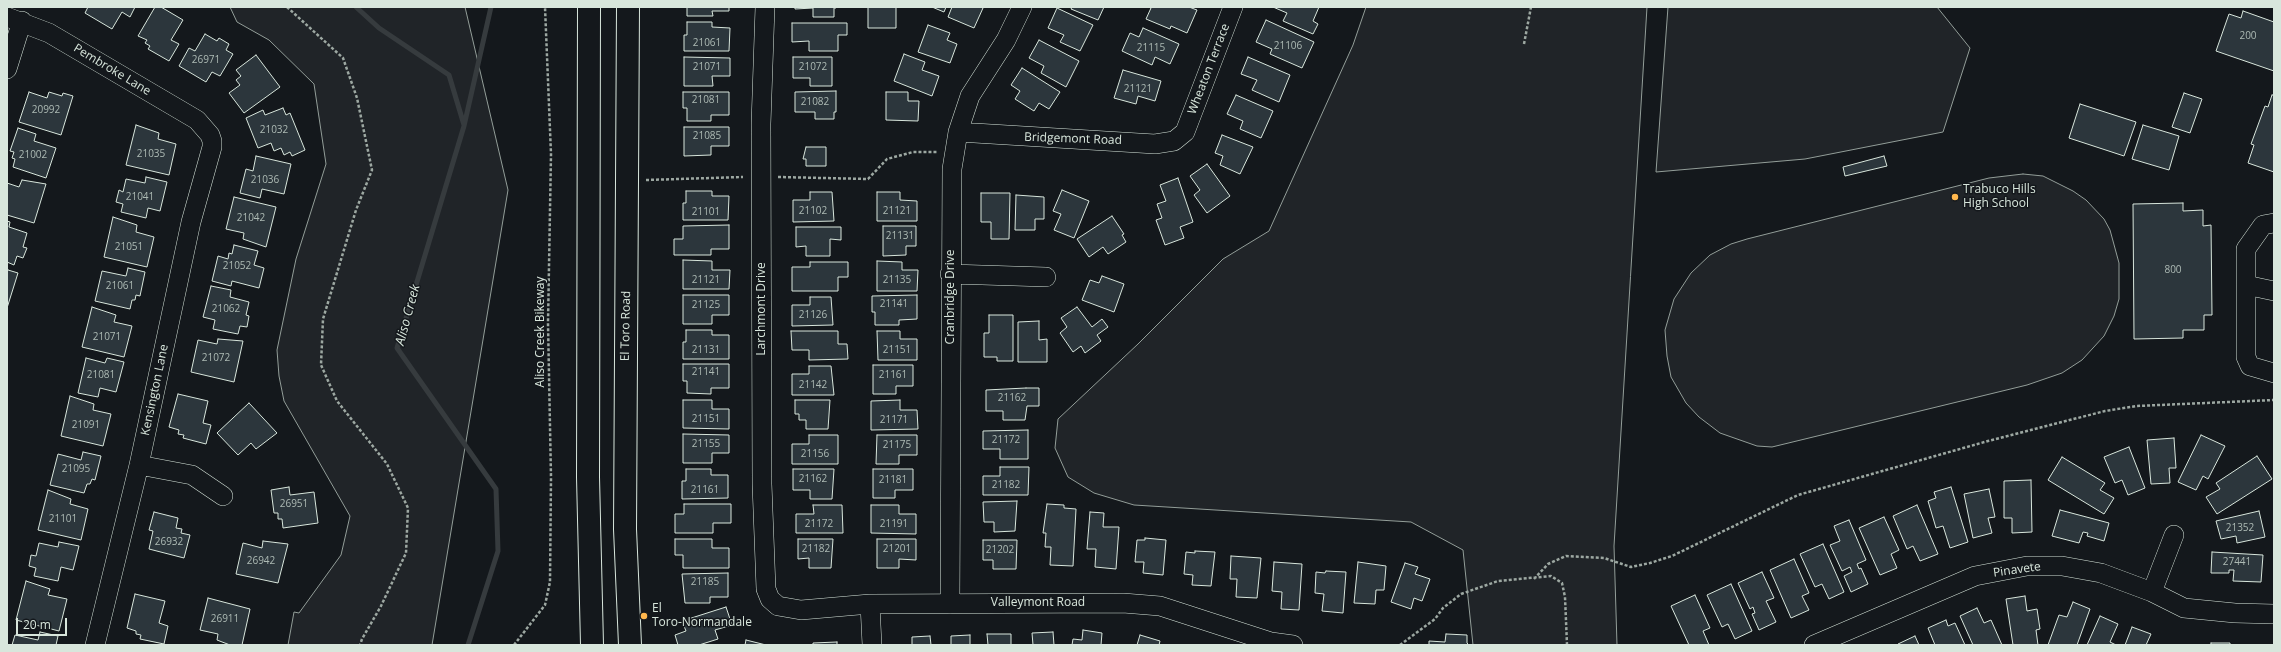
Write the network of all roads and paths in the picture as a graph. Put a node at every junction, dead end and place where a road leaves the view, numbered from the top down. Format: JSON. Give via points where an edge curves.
{"nodes":[{"id":1,"x":287,"y":7,"type":"edge"},
{"id":2,"x":545,"y":7,"type":"edge"},
{"id":3,"x":589,"y":7,"type":"edge"},
{"id":4,"x":628,"y":7,"type":"edge"},
{"id":5,"x":764,"y":7,"type":"edge"},
{"id":6,"x":1022,"y":7,"type":"edge"},
{"id":7,"x":1234,"y":7,"type":"edge"},
{"id":8,"x":1531,"y":7,"type":"edge"},
{"id":9,"x":14,"y":19,"type":"edge"},
{"id":10,"x":1524,"y":44,"type":"dead end"},
{"id":11,"x":7,"y":69,"type":"edge"},
{"id":12,"x":958,"y":132,"type":"junction"},
{"id":13,"x":1185,"y":132,"type":"joint"},
{"id":14,"x":210,"y":135,"type":"joint"},
{"id":15,"x":955,"y":155,"type":"junction"},
{"id":16,"x":761,"y":176,"type":"junction"},
{"id":17,"x":628,"y":181,"type":"junction"},
{"id":18,"x":2274,"y":224,"type":"edge"},
{"id":19,"x":950,"y":274,"type":"junction"},
{"id":20,"x":1046,"y":277,"type":"dead end"},
{"id":21,"x":2246,"y":285,"type":"junction"},
{"id":22,"x":2274,"y":291,"type":"edge"},
{"id":23,"x":2274,"y":373,"type":"edge"},
{"id":24,"x":2274,"y":400,"type":"edge"},
{"id":25,"x":139,"y":465,"type":"junction"},
{"id":26,"x":223,"y":496,"type":"dead end"},
{"id":27,"x":2174,"y":535,"type":"dead end"},
{"id":28,"x":1534,"y":579,"type":"junction"},
{"id":29,"x":2152,"y":592,"type":"junction"},
{"id":30,"x":870,"y":604,"type":"junction"},
{"id":31,"x":950,"y":604,"type":"junction"},
{"id":32,"x":778,"y":606,"type":"joint"},
{"id":33,"x":2274,"y":614,"type":"edge"},
{"id":34,"x":95,"y":645,"type":"edge"},
{"id":35,"x":360,"y":645,"type":"edge"},
{"id":36,"x":514,"y":645,"type":"edge"},
{"id":37,"x":592,"y":645,"type":"edge"},
{"id":38,"x":630,"y":645,"type":"edge"},
{"id":39,"x":872,"y":645,"type":"edge"},
{"id":40,"x":1293,"y":645,"type":"edge"},
{"id":41,"x":1400,"y":645,"type":"edge"},
{"id":42,"x":1567,"y":645,"type":"edge"},
{"id":43,"x":1814,"y":645,"type":"edge"}],
"edges":[{"from":1,"to":35,"type":"path","via":[[343,58],[357,98],[372,170],[356,210],[323,319],[321,365],[336,401],[387,464],[408,508],[406,552]]},
{"from":2,"to":36,"type":"path","name":"Aliso Creek Bikeway","via":[[551,154],[548,323],[550,582],[545,605]]},
{"from":3,"to":37,"type":"main road","via":[[588,461]]},
{"from":4,"to":17,"type":"main road","name":"El Toro Road"},
{"from":5,"to":16,"type":"street","name":"Larchmont Drive"},
{"from":6,"to":12,"type":"street","name":"Cranbridge Drive","via":[[1006,40],[970,96]]},
{"from":7,"to":13,"type":"street","name":"Wheaton Terrace"},
{"from":8,"to":10,"type":"path"},
{"from":9,"to":11,"type":"street"},
{"from":9,"to":14,"type":"street","name":"Pembroke Lane","via":[[69,45],[197,120]]},
{"from":12,"to":13,"type":"street","name":"Bridgemont Road","via":[[1155,144],[1174,141]]},
{"from":12,"to":15,"type":"street","name":"Cranbridge Drive"},
{"from":14,"to":25,"type":"street","name":"Kensington Lane","via":[[212,147],[191,222]]},
{"from":15,"to":16,"type":"path","via":[[934,151],[913,152],[887,159],[868,179]]},
{"from":15,"to":19,"type":"street","name":"Cranbridge Drive","via":[[952,169]]},
{"from":16,"to":17,"type":"path"},
{"from":16,"to":32,"type":"street","name":"Larchmont Drive","via":[[762,484],[766,581],[770,599]]},
{"from":17,"to":38,"type":"main road","name":"El Toro Road","via":[[625,529]]},
{"from":18,"to":21,"type":"street","via":[[2263,225],[2246,249]]},
{"from":19,"to":20,"type":"street"},
{"from":19,"to":31,"type":"street","name":"Cranbridge Drive"},
{"from":21,"to":22,"type":"street"},
{"from":21,"to":23,"type":"street","via":[[2246,357],[2250,366]]},
{"from":24,"to":28,"type":"path","via":[[2137,406],[2105,411],[1798,495],[1672,556],[1650,563],[1631,567],[1604,558],[1566,556],[1548,564]]},
{"from":25,"to":26,"type":"street","via":[[192,476]]},
{"from":25,"to":34,"type":"street","name":"Kensington Lane"},
{"from":27,"to":29,"type":"street"},
{"from":28,"to":41,"type":"path","via":[[1498,581],[1461,594],[1443,608],[1435,619]]},
{"from":28,"to":42,"type":"path","via":[[1551,576],[1562,583]]},
{"from":29,"to":33,"type":"street","name":"Pinavete","via":[[2184,608]]},
{"from":29,"to":43,"type":"street","name":"Pinavete","via":[[2101,574],[2062,566],[2027,566],[1975,576]]},
{"from":30,"to":31,"type":"street","name":"Valleymont Road"},
{"from":30,"to":32,"type":"street","name":"Valleymont Road","via":[[801,610]]},
{"from":30,"to":39,"type":"street"},
{"from":31,"to":40,"type":"street","name":"Valleymont Road","via":[[1123,603],[1160,606],[1271,642]]}]}
